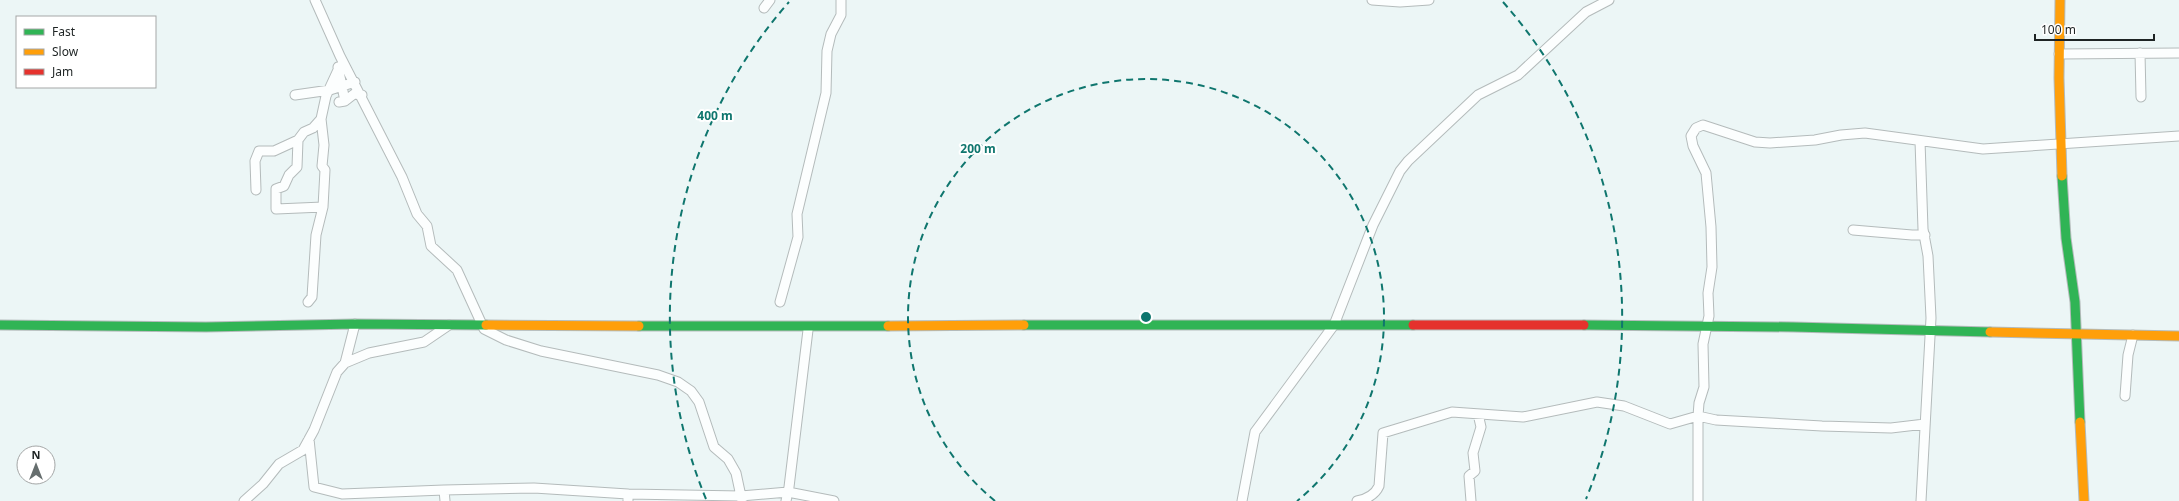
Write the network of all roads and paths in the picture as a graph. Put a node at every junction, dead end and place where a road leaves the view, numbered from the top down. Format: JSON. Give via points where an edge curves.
{"nodes":[{"id":1,"x":315,"y":0,"type":"edge"},
{"id":2,"x":770,"y":0,"type":"edge"},
{"id":3,"x":841,"y":0,"type":"edge"},
{"id":4,"x":1372,"y":0,"type":"edge"},
{"id":5,"x":1429,"y":0,"type":"edge"},
{"id":6,"x":1609,"y":0,"type":"edge"},
{"id":7,"x":2060,"y":0,"type":"edge"},
{"id":8,"x":764,"y":8,"type":"dead end"},
{"id":9,"x":2140,"y":53,"type":"junction"},
{"id":10,"x":2179,"y":53,"type":"edge"},
{"id":11,"x":2059,"y":54,"type":"junction"},
{"id":12,"x":340,"y":56,"type":"junction"},
{"id":13,"x":338,"y":70,"type":"junction"},
{"id":14,"x":355,"y":82,"type":"junction"},
{"id":15,"x":342,"y":86,"type":"junction"},
{"id":16,"x":330,"y":90,"type":"junction"},
{"id":17,"x":362,"y":95,"type":"junction"},
{"id":18,"x":295,"y":96,"type":"dead end"},
{"id":19,"x":2141,"y":97,"type":"dead end"},
{"id":20,"x":321,"y":119,"type":"junction"},
{"id":21,"x":2179,"y":136,"type":"edge"},
{"id":22,"x":298,"y":140,"type":"junction"},
{"id":23,"x":1920,"y":141,"type":"junction"},
{"id":24,"x":2062,"y":142,"type":"junction"},
{"id":25,"x":256,"y":190,"type":"dead end"},
{"id":26,"x":323,"y":207,"type":"junction"},
{"id":27,"x":1853,"y":230,"type":"dead end"},
{"id":28,"x":1925,"y":235,"type":"junction"},
{"id":29,"x":308,"y":302,"type":"dead end"},
{"id":30,"x":780,"y":302,"type":"dead end"},
{"id":31,"x":355,"y":324,"type":"junction"},
{"id":32,"x":0,"y":325,"type":"edge"},
{"id":33,"x":449,"y":325,"type":"junction"},
{"id":34,"x":1334,"y":325,"type":"junction"},
{"id":35,"x":482,"y":326,"type":"junction"},
{"id":36,"x":1707,"y":328,"type":"junction"},
{"id":37,"x":808,"y":330,"type":"dead end"},
{"id":38,"x":1931,"y":332,"type":"junction"},
{"id":39,"x":2076,"y":333,"type":"junction"},
{"id":40,"x":2133,"y":335,"type":"junction"},
{"id":41,"x":2179,"y":336,"type":"edge"},
{"id":42,"x":346,"y":363,"type":"junction"},
{"id":43,"x":2125,"y":396,"type":"dead end"},
{"id":44,"x":1478,"y":414,"type":"junction"},
{"id":45,"x":1698,"y":416,"type":"junction"},
{"id":46,"x":1925,"y":424,"type":"junction"},
{"id":47,"x":309,"y":440,"type":"junction"},
{"id":48,"x":444,"y":490,"type":"junction"},
{"id":49,"x":789,"y":496,"type":"edge"},
{"id":50,"x":628,"y":497,"type":"edge"},
{"id":51,"x":742,"y":499,"type":"edge"},
{"id":52,"x":1244,"y":500,"type":"edge"},
{"id":53,"x":244,"y":501,"type":"edge"},
{"id":54,"x":445,"y":501,"type":"edge"},
{"id":55,"x":834,"y":501,"type":"edge"},
{"id":56,"x":1357,"y":501,"type":"edge"},
{"id":57,"x":1470,"y":501,"type":"edge"},
{"id":58,"x":1698,"y":501,"type":"edge"},
{"id":59,"x":1921,"y":501,"type":"edge"},
{"id":60,"x":2084,"y":501,"type":"edge"}],
"edges":[{"from":1,"to":12,"type":"street"},
{"from":2,"to":8,"type":"street"},
{"from":3,"to":30,"type":"street","via":[[841,15],[831,34],[828,51],[826,93],[796,214],[798,237]]},
{"from":4,"to":5,"type":"street"},
{"from":6,"to":34,"type":"street","via":[[1586,12],[1518,74],[1478,95],[1408,161],[1400,171],[1373,225]]},
{"from":7,"to":11,"type":"street"},
{"from":9,"to":10,"type":"street"},
{"from":9,"to":11,"type":"street"},
{"from":9,"to":19,"type":"street"},
{"from":11,"to":24,"type":"street"},
{"from":12,"to":13,"type":"street"},
{"from":12,"to":14,"type":"street"},
{"from":13,"to":15,"type":"street","via":[[343,80]]},
{"from":13,"to":16,"type":"street"},
{"from":14,"to":15,"type":"street"},
{"from":14,"to":17,"type":"street"},
{"from":15,"to":16,"type":"street"},
{"from":15,"to":17,"type":"street","via":[[342,101],[354,94]]},
{"from":16,"to":18,"type":"street"},
{"from":16,"to":20,"type":"street","via":[[326,96]]},
{"from":17,"to":35,"type":"street","via":[[417,214],[427,226],[431,246],[455,268]]},
{"from":20,"to":22,"type":"street"},
{"from":20,"to":26,"type":"street","via":[[324,145],[322,166],[325,170]]},
{"from":21,"to":24,"type":"street"},
{"from":22,"to":25,"type":"street","via":[[274,151],[259,151],[255,161]]},
{"from":22,"to":26,"type":"street","via":[[296,167],[284,186],[276,189],[276,209]]},
{"from":23,"to":24,"type":"street","via":[[1983,149]]},
{"from":23,"to":28,"type":"street"},
{"from":23,"to":36,"type":"street","via":[[1865,133],[1770,143],[1748,140],[1703,125],[1696,128],[1691,137],[1706,173],[1711,227],[1712,272],[1708,294]]},
{"from":24,"to":39,"type":"street","via":[[2064,218]]},
{"from":26,"to":29,"type":"street","via":[[316,235],[312,296]]},
{"from":27,"to":28,"type":"street"},
{"from":28,"to":38,"type":"street","via":[[1930,273]]},
{"from":31,"to":32,"type":"street","via":[[206,327]]},
{"from":31,"to":33,"type":"street"},
{"from":31,"to":42,"type":"street"},
{"from":33,"to":35,"type":"street"},
{"from":33,"to":42,"type":"street","via":[[424,342],[369,353]]},
{"from":34,"to":35,"type":"street"},
{"from":34,"to":36,"type":"street"},
{"from":34,"to":52,"type":"street","via":[[1255,432]]},
{"from":35,"to":51,"type":"street","via":[[496,336],[519,345],[658,375],[678,382],[691,391],[699,402],[714,447],[728,460],[736,474]]},
{"from":36,"to":38,"type":"street","via":[[1793,327]]},
{"from":36,"to":45,"type":"street","via":[[1703,344],[1704,387]]},
{"from":37,"to":49,"type":"street"},
{"from":38,"to":39,"type":"street"},
{"from":38,"to":46,"type":"street"},
{"from":39,"to":40,"type":"street"},
{"from":39,"to":60,"type":"street"},
{"from":40,"to":41,"type":"street"},
{"from":40,"to":43,"type":"street","via":[[2128,355]]},
{"from":42,"to":47,"type":"street","via":[[337,372]]},
{"from":44,"to":45,"type":"street","via":[[1533,416],[1604,402],[1624,406],[1669,424]]},
{"from":44,"to":56,"type":"street","via":[[1446,413],[1412,426],[1383,433],[1379,486],[1369,496]]},
{"from":44,"to":57,"type":"street","via":[[1481,431],[1473,453],[1475,471],[1469,476]]},
{"from":45,"to":46,"type":"street","via":[[1716,420],[1822,426],[1891,428]]},
{"from":45,"to":58,"type":"street"},
{"from":46,"to":59,"type":"street"},
{"from":47,"to":48,"type":"street","via":[[314,487],[342,494]]},
{"from":47,"to":53,"type":"street","via":[[303,450],[279,464],[263,484]]},
{"from":48,"to":50,"type":"street","via":[[534,488]]},
{"from":48,"to":54,"type":"street"},
{"from":49,"to":51,"type":"street"},
{"from":49,"to":55,"type":"street"},
{"from":50,"to":51,"type":"street"}]}
